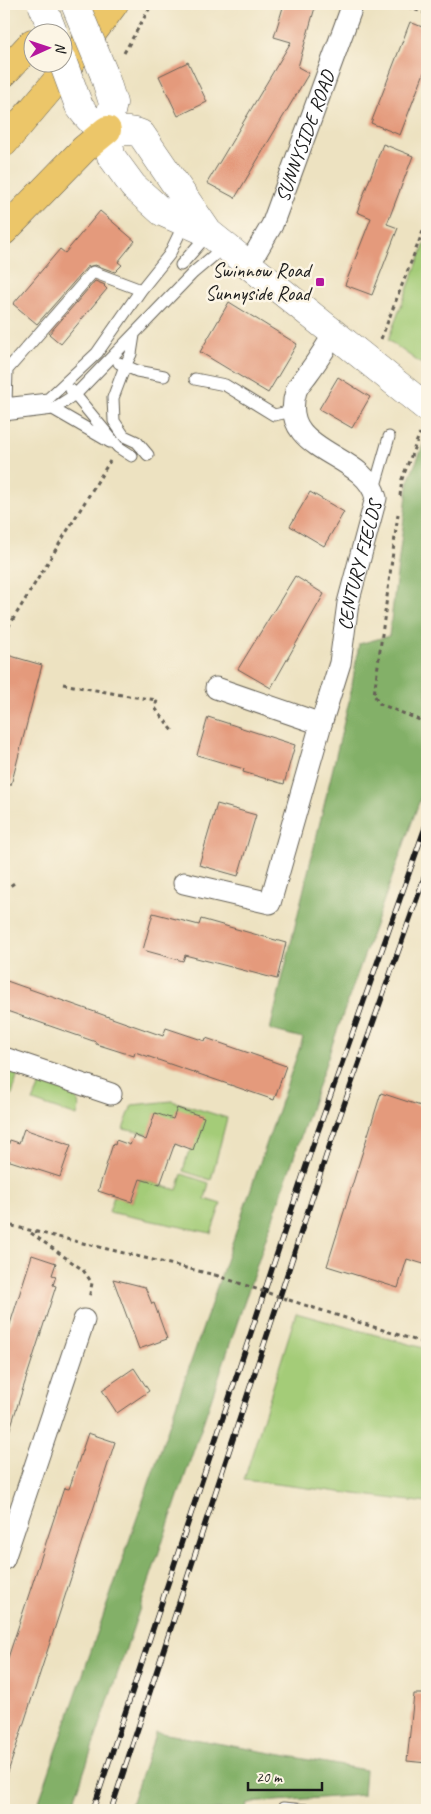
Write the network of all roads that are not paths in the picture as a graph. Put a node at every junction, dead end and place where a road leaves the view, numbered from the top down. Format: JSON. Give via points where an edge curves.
{"nodes":[{"id":1,"x":42,"y":4,"type":"edge"},
{"id":2,"x":64,"y":4,"type":"edge"},
{"id":3,"x":75,"y":4,"type":"edge"},
{"id":4,"x":114,"y":4,"type":"edge"},
{"id":5,"x":353,"y":4,"type":"edge"},
{"id":6,"x":48,"y":22,"type":"edge"},
{"id":7,"x":50,"y":22,"type":"edge"},
{"id":8,"x":22,"y":55,"type":"edge"},
{"id":9,"x":66,"y":72,"type":"edge"},
{"id":10,"x":4,"y":74,"type":"edge"},
{"id":11,"x":107,"y":130,"type":"junction"},
{"id":12,"x":4,"y":143,"type":"edge"},
{"id":13,"x":4,"y":231,"type":"edge"},
{"id":14,"x":206,"y":234,"type":"junction"},
{"id":15,"x":249,"y":264,"type":"junction"},
{"id":16,"x":181,"y":265,"type":"dead end"},
{"id":17,"x":141,"y":290,"type":"junction"},
{"id":18,"x":334,"y":334,"type":"junction"},
{"id":19,"x":134,"y":335,"type":"junction"},
{"id":20,"x":97,"y":353,"type":"junction"},
{"id":21,"x":111,"y":359,"type":"junction"},
{"id":22,"x":125,"y":366,"type":"junction"},
{"id":23,"x":164,"y":376,"type":"dead end"},
{"id":24,"x":195,"y":379,"type":"dead end"},
{"id":25,"x":66,"y":384,"type":"junction"},
{"id":26,"x":75,"y":395,"type":"junction"},
{"id":27,"x":4,"y":408,"type":"edge"},
{"id":28,"x":53,"y":409,"type":"junction"},
{"id":29,"x":294,"y":411,"type":"junction"},
{"id":30,"x":424,"y":420,"type":"edge"},
{"id":31,"x":388,"y":437,"type":"dead end"},
{"id":32,"x":118,"y":447,"type":"junction"},
{"id":33,"x":132,"y":456,"type":"dead end"},
{"id":34,"x":148,"y":456,"type":"dead end"},
{"id":35,"x":374,"y":489,"type":"junction"},
{"id":36,"x":216,"y":688,"type":"dead end"},
{"id":37,"x":321,"y":724,"type":"junction"},
{"id":38,"x":184,"y":883,"type":"dead end"},
{"id":39,"x":4,"y":1058,"type":"edge"},
{"id":40,"x":111,"y":1094,"type":"dead end"},
{"id":41,"x":84,"y":1320,"type":"road end"},
{"id":42,"x":4,"y":1559,"type":"edge"},
{"id":43,"x":282,"y":1810,"type":"edge"},
{"id":44,"x":306,"y":1810,"type":"edge"}],
"edges":[{"from":1,"to":6,"type":"street","bridge":true},
{"from":2,"to":7,"type":"highway"},
{"from":3,"to":11,"type":"street","bridge":true,"via":[[112,67],[112,103]]},
{"from":4,"to":12,"type":"highway","via":[[60,78]]},
{"from":5,"to":15,"type":"street","name":"SUNNYSIDE ROAD","via":[[272,225]]},
{"from":8,"to":10,"type":"highway"},
{"from":9,"to":11,"type":"street","bridge":true,"via":[[87,118]]},
{"from":11,"to":13,"type":"highway","via":[[84,149]]},
{"from":11,"to":14,"type":"street","via":[[111,156],[133,186],[162,212]]},
{"from":11,"to":14,"type":"street","via":[[132,130],[141,134]]},
{"from":14,"to":15,"type":"street"},
{"from":14,"to":16,"type":"lane"},
{"from":14,"to":17,"type":"lane","via":[[169,255]]},
{"from":14,"to":19,"type":"lane","via":[[193,273]]},
{"from":15,"to":18,"type":"street"},
{"from":17,"to":20,"type":"lane"},
{"from":17,"to":27,"type":"lane","via":[[93,272],[7,370]]},
{"from":18,"to":29,"type":"street","via":[[296,390]]},
{"from":18,"to":30,"type":"street","via":[[370,362]]},
{"from":19,"to":21,"type":"lane"},
{"from":19,"to":22,"type":"lane"},
{"from":20,"to":21,"type":"lane"},
{"from":20,"to":25,"type":"lane"},
{"from":21,"to":22,"type":"lane"},
{"from":21,"to":26,"type":"lane"},
{"from":22,"to":23,"type":"lane"},
{"from":22,"to":34,"type":"lane","via":[[113,398],[114,421],[124,436],[137,442]]},
{"from":24,"to":29,"type":"lane","via":[[225,385],[274,415]]},
{"from":25,"to":26,"type":"lane"},
{"from":25,"to":27,"type":"lane","via":[[48,399]]},
{"from":26,"to":28,"type":"lane"},
{"from":26,"to":32,"type":"lane"},
{"from":27,"to":28,"type":"lane","via":[[18,414]]},
{"from":28,"to":32,"type":"lane"},
{"from":29,"to":35,"type":"street","name":"CENTURY FIELDS","via":[[299,429],[318,446],[361,474]]},
{"from":31,"to":35,"type":"lane"},
{"from":32,"to":33,"type":"lane"},
{"from":35,"to":37,"type":"street","name":"CENTURY FIELDS","via":[[376,498],[348,603],[340,663]]},
{"from":36,"to":37,"type":"street"},
{"from":37,"to":38,"type":"street","name":"CENTURY FIELDS","via":[[270,904]]},
{"from":39,"to":40,"type":"street"},
{"from":41,"to":42,"type":"street"},
{"from":43,"to":44,"type":"lane"}]}
